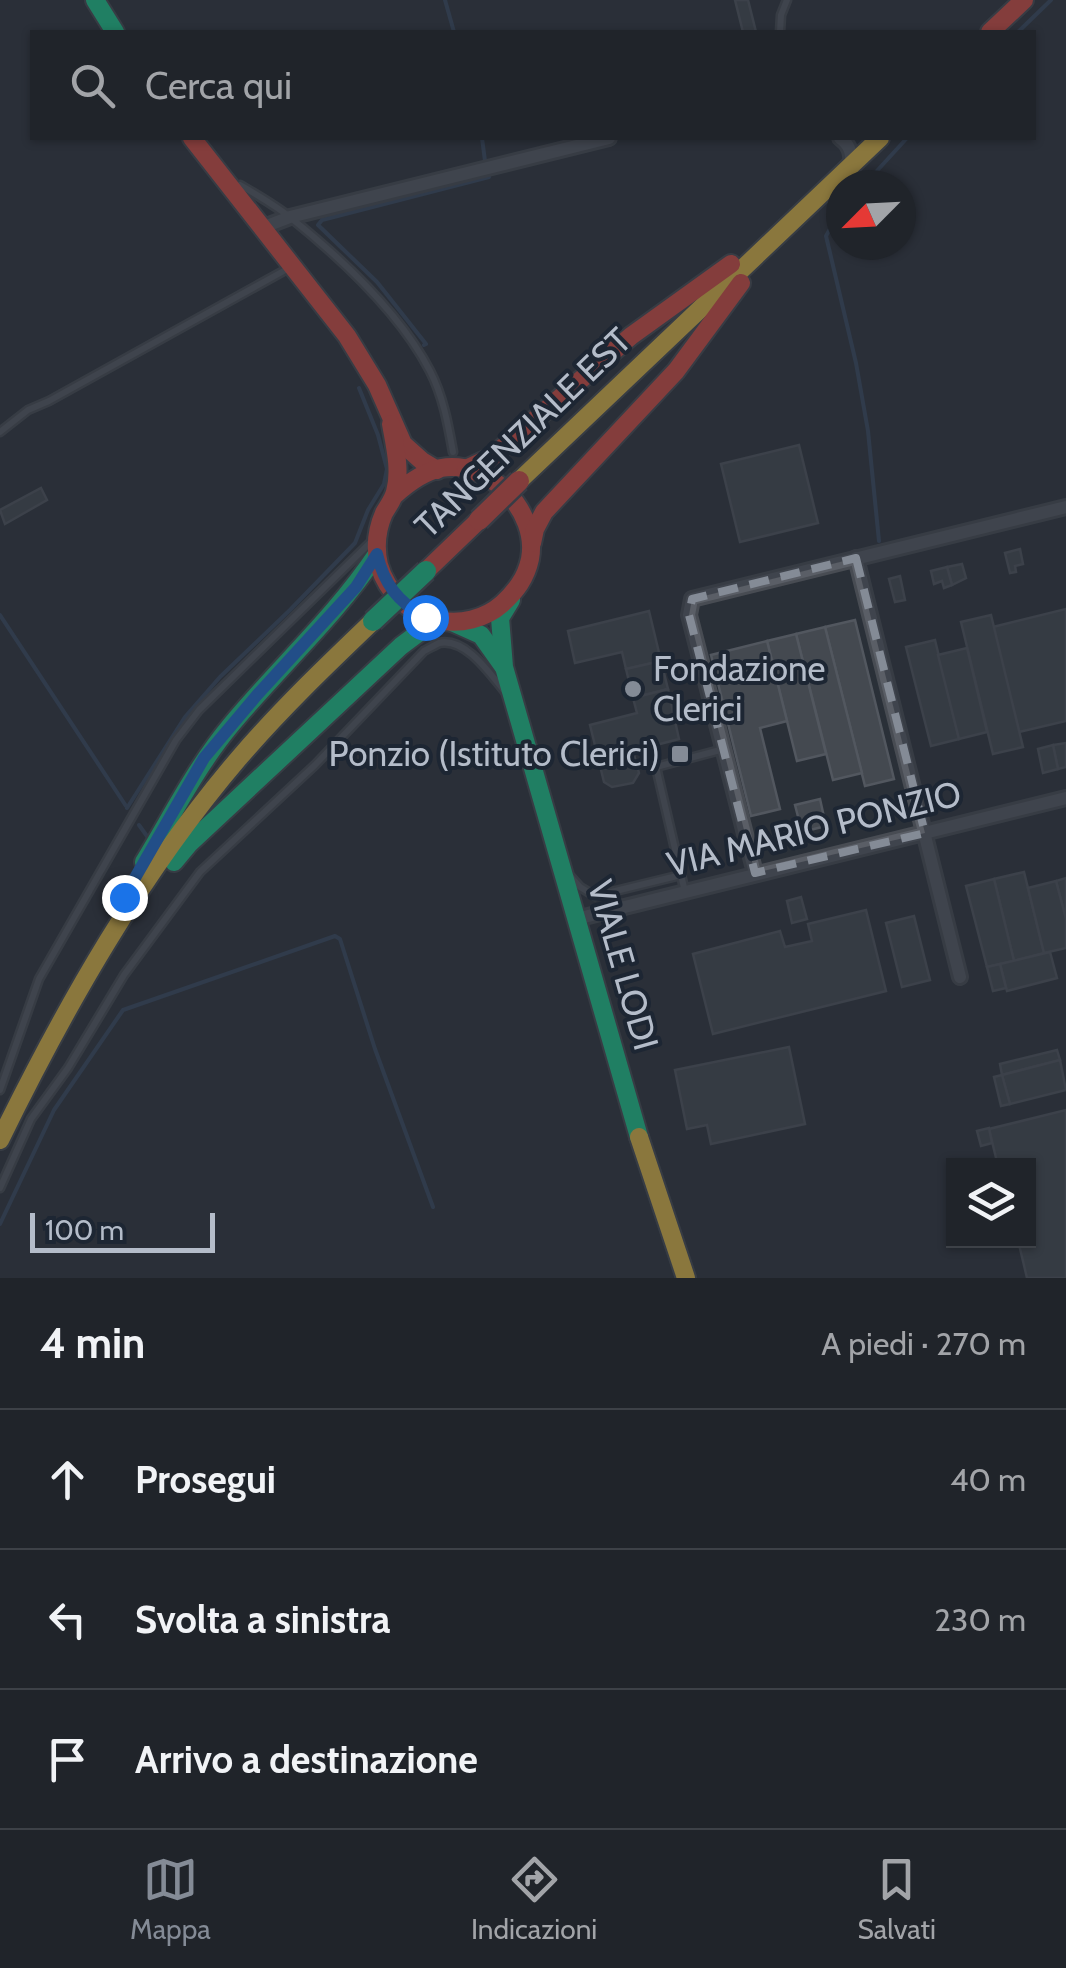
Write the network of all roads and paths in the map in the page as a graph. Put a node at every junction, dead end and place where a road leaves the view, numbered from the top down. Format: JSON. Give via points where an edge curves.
{"nodes":[{"id":1,"x":95,"y":0,"type":"edge"},
{"id":2,"x":787,"y":0,"type":"edge"},
{"id":3,"x":1024,"y":0,"type":"edge"},
{"id":4,"x":114,"y":30,"type":"edge"},
{"id":5,"x":780,"y":30,"type":"edge"},
{"id":6,"x":992,"y":30,"type":"edge"},
{"id":7,"x":194,"y":140,"type":"edge"},
{"id":8,"x":601,"y":140,"type":"edge"},
{"id":9,"x":843,"y":140,"type":"edge"},
{"id":10,"x":878,"y":140,"type":"edge"},
{"id":11,"x":851,"y":166,"type":"junction"},
{"id":12,"x":216,"y":169,"type":"junction"},
{"id":13,"x":290,"y":217,"type":"junction"},
{"id":14,"x":264,"y":227,"type":"junction"},
{"id":15,"x":760,"y":251,"type":"junction"},
{"id":16,"x":294,"y":265,"type":"junction"},
{"id":17,"x":391,"y":424,"type":"junction"},
{"id":18,"x":0,"y":432,"type":"edge"},
{"id":19,"x":460,"y":460,"type":"junction"},
{"id":20,"x":437,"y":470,"type":"junction"},
{"id":21,"x":395,"y":495,"type":"junction"},
{"id":22,"x":1066,"y":507,"type":"edge"},
{"id":23,"x":377,"y":545,"type":"junction"},
{"id":24,"x":531,"y":546,"type":"junction"},
{"id":25,"x":856,"y":558,"type":"junction"},
{"id":26,"x":519,"y":587,"type":"junction"},
{"id":27,"x":448,"y":622,"type":"junction"},
{"id":28,"x":438,"y":643,"type":"junction"},
{"id":29,"x":504,"y":667,"type":"junction"},
{"id":30,"x":515,"y":706,"type":"junction"},
{"id":31,"x":725,"y":749,"type":"junction"},
{"id":32,"x":1066,"y":798,"type":"edge"},
{"id":33,"x":926,"y":833,"type":"junction"},
{"id":34,"x":561,"y":865,"type":"junction"},
{"id":35,"x":755,"y":873,"type":"junction"},
{"id":36,"x":681,"y":875,"type":"junction"},
{"id":37,"x":685,"y":892,"type":"junction"},
{"id":38,"x":576,"y":918,"type":"junction"},
{"id":39,"x":960,"y":977,"type":"dead end"},
{"id":40,"x":36,"y":1066,"type":"junction"},
{"id":41,"x":0,"y":1090,"type":"edge"},
{"id":42,"x":0,"y":1140,"type":"edge"},
{"id":43,"x":0,"y":1188,"type":"edge"},
{"id":44,"x":686,"y":1278,"type":"edge"}],
"edges":[{"from":1,"to":4,"type":"main road"},
{"from":2,"to":5,"type":"lane"},
{"from":3,"to":6,"type":"main road"},
{"from":7,"to":12,"type":"main road"},
{"from":8,"to":13,"type":"street"},
{"from":9,"to":11,"type":"street"},
{"from":10,"to":11,"type":"main road","name":"TANGENZIALE EST"},
{"from":11,"to":15,"type":"main road","name":"TANGENZIALE EST"},
{"from":12,"to":13,"type":"lane"},
{"from":12,"to":14,"type":"main road"},
{"from":13,"to":14,"type":"street"},
{"from":13,"to":19,"type":"lane","via":[[399,323],[430,371]]},
{"from":14,"to":16,"type":"main road"},
{"from":15,"to":19,"type":"main road","via":[[631,336],[492,456]]},
{"from":15,"to":24,"type":"main road","via":[[676,371],[544,512]]},
{"from":15,"to":40,"type":"main road","name":"TANGENZIALE EST","bridge":true,"via":[[282,710],[190,820],[110,933]]},
{"from":16,"to":17,"type":"main road","via":[[351,338]]},
{"from":16,"to":18,"type":"lane","via":[[28,410]]},
{"from":17,"to":20,"type":"main road","via":[[405,449]]},
{"from":17,"to":21,"type":"main road"},
{"from":19,"to":20,"type":"main road"},
{"from":19,"to":24,"type":"main road","via":[[512,495]]},
{"from":20,"to":21,"type":"main road"},
{"from":21,"to":23,"type":"main road"},
{"from":22,"to":25,"type":"street"},
{"from":23,"to":27,"type":"main road","via":[[398,598],[425,617]]},
{"from":23,"to":40,"type":"main road","via":[[356,587],[204,758],[51,1018]]},
{"from":23,"to":41,"type":"lane","via":[[199,710],[176,740],[38,979]]},
{"from":24,"to":26,"type":"main road"},
{"from":25,"to":31,"type":"street","via":[[692,599],[689,615]]},
{"from":25,"to":33,"type":"street"},
{"from":26,"to":27,"type":"main road","via":[[490,613]]},
{"from":26,"to":29,"type":"main road","name":"VIALE LODI","via":[[500,618]]},
{"from":27,"to":28,"type":"lane"},
{"from":27,"to":29,"type":"main road","name":"VIALE LODI","via":[[480,634]]},
{"from":27,"to":40,"type":"main road","via":[[401,646],[189,844],[139,905],[63,1035]]},
{"from":28,"to":30,"type":"lane","via":[[468,651]]},
{"from":28,"to":43,"type":"lane","via":[[200,872],[31,1120]]},
{"from":29,"to":30,"type":"main road","name":"VIALE LODI"},
{"from":30,"to":34,"type":"main road","name":"VIALE LODI"},
{"from":31,"to":35,"type":"street"},
{"from":31,"to":36,"type":"lane","via":[[656,767]]},
{"from":32,"to":33,"type":"street","name":"VIA MARIO PONZIO"},
{"from":33,"to":35,"type":"street","name":"VIA MARIO PONZIO"},
{"from":33,"to":39,"type":"street"},
{"from":34,"to":36,"type":"lane","via":[[594,896]]},
{"from":34,"to":38,"type":"main road","name":"VIALE LODI"},
{"from":35,"to":37,"type":"street","name":"VIA MARIO PONZIO"},
{"from":36,"to":37,"type":"lane"},
{"from":37,"to":38,"type":"street","name":"VIA MARIO PONZIO"},
{"from":38,"to":44,"type":"main road","name":"VIALE LODI"},
{"from":40,"to":42,"type":"main road","name":"TANGENZIALE EST"}]}
